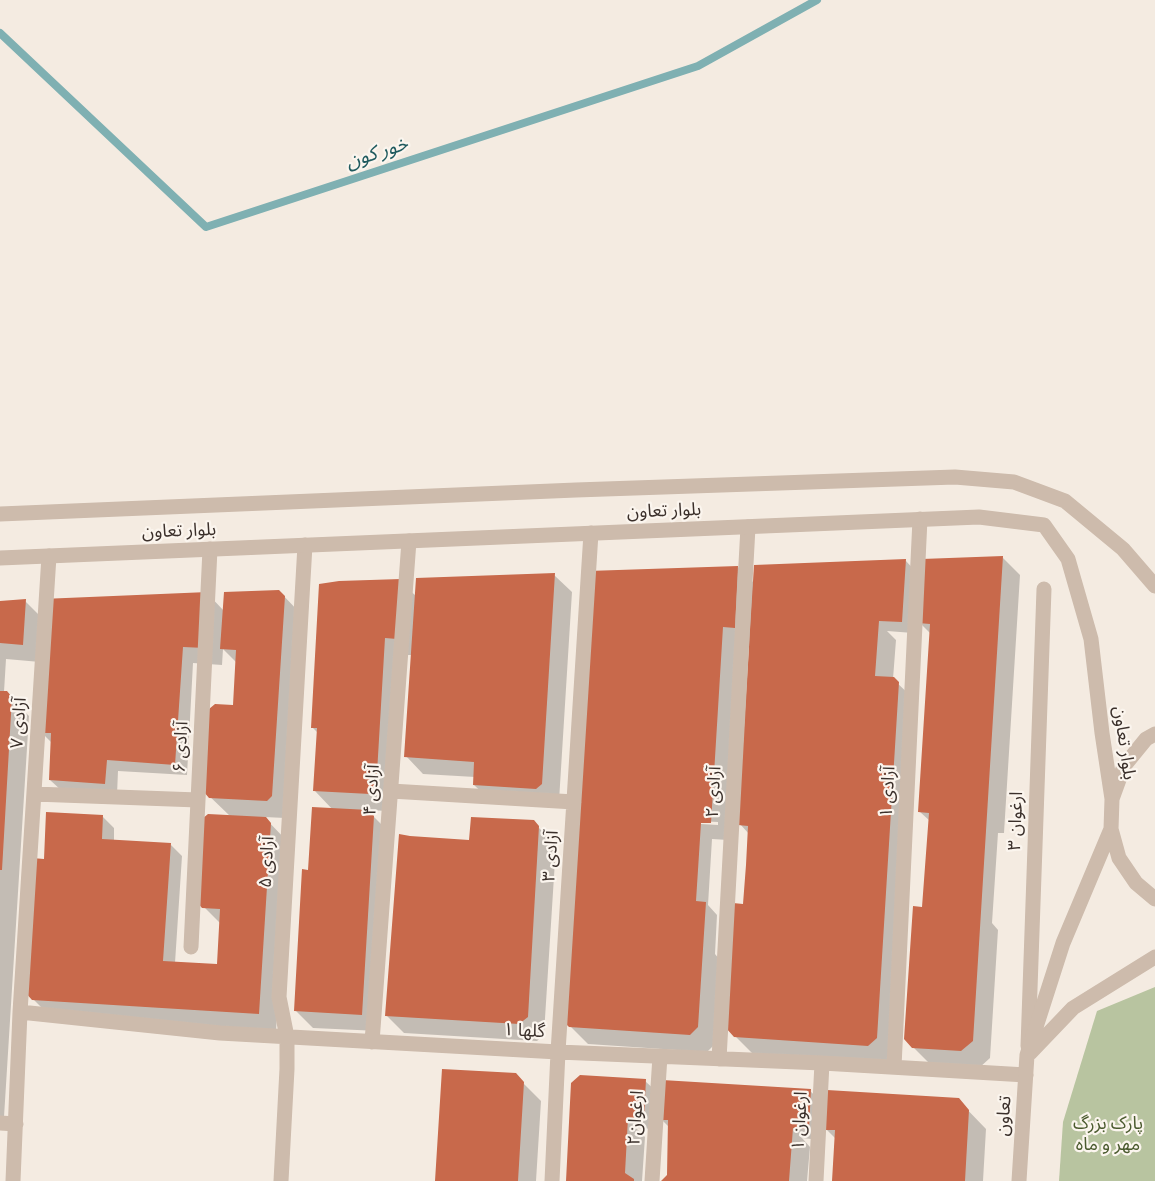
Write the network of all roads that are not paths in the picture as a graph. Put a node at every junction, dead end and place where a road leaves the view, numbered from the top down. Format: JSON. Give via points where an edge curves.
{"nodes":[{"id":1,"x":0,"y":514,"type":"edge"},
{"id":2,"x":920,"y":519,"type":"junction"},
{"id":3,"x":747,"y":527,"type":"junction"},
{"id":4,"x":591,"y":533,"type":"junction"},
{"id":5,"x":409,"y":541,"type":"junction"},
{"id":6,"x":305,"y":545,"type":"junction"},
{"id":7,"x":210,"y":549,"type":"junction"},
{"id":8,"x":49,"y":556,"type":"junction"},
{"id":9,"x":0,"y":558,"type":"edge"},
{"id":10,"x":1155,"y":586,"type":"edge"},
{"id":11,"x":1044,"y":589,"type":"dead end"},
{"id":12,"x":1155,"y":734,"type":"edge"},
{"id":13,"x":391,"y":791,"type":"junction"},
{"id":14,"x":34,"y":794,"type":"junction"},
{"id":15,"x":1112,"y":799,"type":"junction"},
{"id":16,"x":198,"y":800,"type":"junction"},
{"id":17,"x":574,"y":802,"type":"junction"},
{"id":18,"x":1111,"y":829,"type":"junction"},
{"id":19,"x":1155,"y":899,"type":"edge"},
{"id":20,"x":191,"y":947,"type":"dead end"},
{"id":21,"x":1155,"y":957,"type":"edge"},
{"id":22,"x":20,"y":1012,"type":"junction"},
{"id":23,"x":286,"y":1037,"type":"junction"},
{"id":24,"x":372,"y":1042,"type":"junction"},
{"id":25,"x":558,"y":1052,"type":"junction"},
{"id":26,"x":1028,"y":1055,"type":"junction"},
{"id":27,"x":660,"y":1056,"type":"junction"},
{"id":28,"x":719,"y":1059,"type":"junction"},
{"id":29,"x":822,"y":1063,"type":"junction"},
{"id":30,"x":894,"y":1067,"type":"junction"},
{"id":31,"x":1026,"y":1075,"type":"junction"},
{"id":32,"x":0,"y":1123,"type":"edge"},
{"id":33,"x":16,"y":1124,"type":"junction"},
{"id":34,"x":13,"y":1181,"type":"edge"},
{"id":35,"x":280,"y":1181,"type":"edge"},
{"id":36,"x":552,"y":1181,"type":"edge"},
{"id":37,"x":652,"y":1181,"type":"edge"},
{"id":38,"x":816,"y":1181,"type":"edge"},
{"id":39,"x":1019,"y":1181,"type":"edge"}],
"edges":[{"from":1,"to":10,"type":"street","name":"بلوار تعاون","via":[[956,477],[1014,482],[1065,501],[1123,549]]},
{"from":2,"to":3,"type":"street","name":"بلوار تعاون"},
{"from":2,"to":15,"type":"street","name":"بلوار تعاون","via":[[979,517],[1044,525],[1068,559],[1091,639]]},
{"from":2,"to":30,"type":"street","name":"آزادی ۱"},
{"from":3,"to":4,"type":"street","name":"بلوار تعاون"},
{"from":3,"to":28,"type":"street","name":"آزادی ۲"},
{"from":4,"to":5,"type":"street","name":"بلوار تعاون"},
{"from":4,"to":17,"type":"street","name":"آزادی ۳"},
{"from":5,"to":6,"type":"street","name":"بلوار تعاون"},
{"from":5,"to":13,"type":"street","name":"آزادی ۴"},
{"from":6,"to":7,"type":"street","name":"بلوار تعاون"},
{"from":6,"to":23,"type":"street","name":"آزادی ۵","via":[[279,997]]},
{"from":7,"to":8,"type":"street","name":"بلوار تعاون"},
{"from":7,"to":16,"type":"street","name":"آزادی ۶"},
{"from":8,"to":9,"type":"street","name":"بلوار تعاون"},
{"from":8,"to":14,"type":"street","name":"آزادی ۷"},
{"from":11,"to":26,"type":"street","name":"ارغوان ۳"},
{"from":12,"to":15,"type":"street","via":[[1124,766]]},
{"from":13,"to":17,"type":"street"},
{"from":13,"to":24,"type":"street","name":"آزادی ۴"},
{"from":14,"to":16,"type":"street"},
{"from":14,"to":22,"type":"street","name":"آزادی ۷"},
{"from":15,"to":18,"type":"street"},
{"from":16,"to":20,"type":"street","name":"آزادی ۶"},
{"from":17,"to":25,"type":"street","name":"آزادی ۳"},
{"from":18,"to":19,"type":"street","via":[[1119,858],[1136,883]]},
{"from":18,"to":26,"type":"street","via":[[1063,943]]},
{"from":21,"to":26,"type":"street","via":[[1073,1008]]},
{"from":22,"to":23,"type":"street","name":"گلها ۱"},
{"from":22,"to":33,"type":"street","name":"آزادی ۷"},
{"from":23,"to":24,"type":"street","name":"گلها ۱"},
{"from":23,"to":35,"type":"street","name":"آزادی ۵"},
{"from":24,"to":25,"type":"street","name":"گلها ۱"},
{"from":25,"to":27,"type":"street","name":"گلها ۱"},
{"from":25,"to":36,"type":"street","name":"آزادی ۳"},
{"from":26,"to":31,"type":"street","name":"تعاون"},
{"from":27,"to":28,"type":"street","name":"گلها ۱"},
{"from":27,"to":37,"type":"street","name":"ارغوان۲"},
{"from":28,"to":29,"type":"street","name":"گلها ۱"},
{"from":29,"to":30,"type":"street","name":"گلها ۱"},
{"from":29,"to":38,"type":"street","name":"ارغوان ۱"},
{"from":30,"to":31,"type":"street","name":"گلها ۱"},
{"from":31,"to":39,"type":"street","name":"تعاون"},
{"from":32,"to":33,"type":"street"},
{"from":33,"to":34,"type":"street","name":"آزادی ۷"}]}
